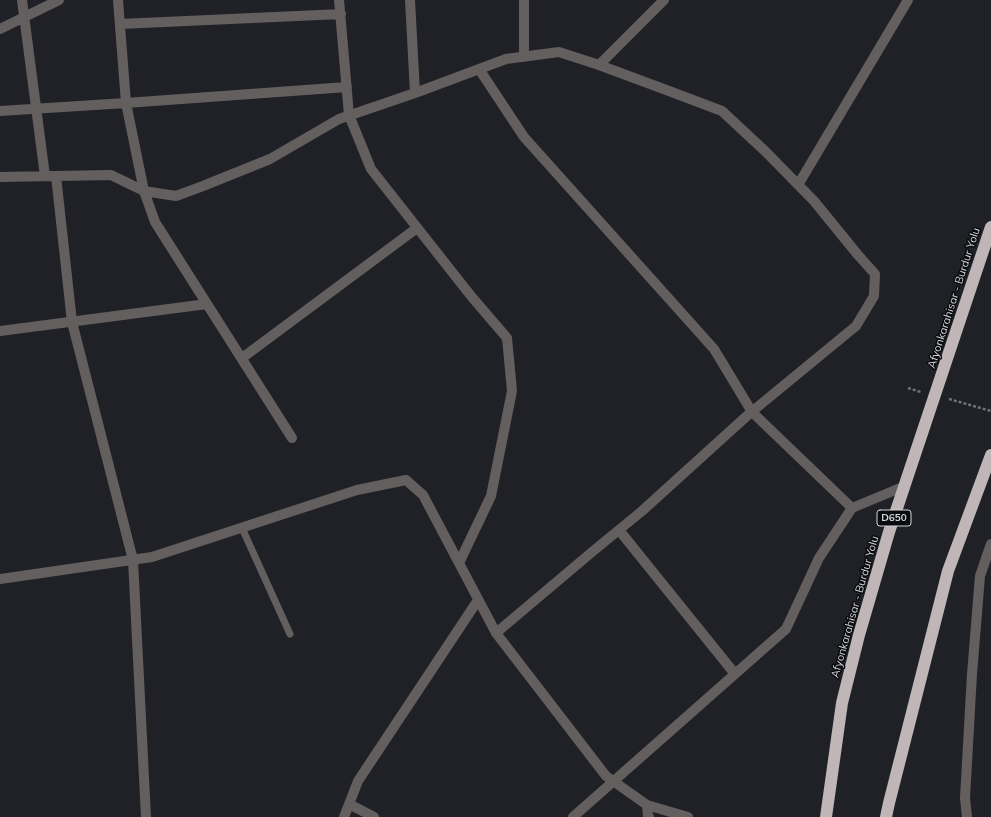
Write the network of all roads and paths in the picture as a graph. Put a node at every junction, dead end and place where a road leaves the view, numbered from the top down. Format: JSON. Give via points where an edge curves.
{"nodes":[{"id":1,"x":22,"y":0,"type":"edge"},
{"id":2,"x":59,"y":0,"type":"edge"},
{"id":3,"x":118,"y":0,"type":"edge"},
{"id":4,"x":339,"y":0,"type":"edge"},
{"id":5,"x":410,"y":0,"type":"edge"},
{"id":6,"x":524,"y":0,"type":"edge"},
{"id":7,"x":664,"y":0,"type":"edge"},
{"id":8,"x":908,"y":0,"type":"edge"},
{"id":9,"x":341,"y":14,"type":"junction"},
{"id":10,"x":24,"y":17,"type":"junction"},
{"id":11,"x":120,"y":24,"type":"junction"},
{"id":12,"x":0,"y":29,"type":"edge"},
{"id":13,"x":524,"y":56,"type":"junction"},
{"id":14,"x":600,"y":65,"type":"junction"},
{"id":15,"x":479,"y":69,"type":"junction"},
{"id":16,"x":347,"y":87,"type":"junction"},
{"id":17,"x":415,"y":93,"type":"junction"},
{"id":18,"x":126,"y":103,"type":"junction"},
{"id":19,"x":36,"y":109,"type":"junction"},
{"id":20,"x":0,"y":111,"type":"edge"},
{"id":21,"x":350,"y":115,"type":"junction"},
{"id":22,"x":50,"y":176,"type":"junction"},
{"id":23,"x":0,"y":177,"type":"edge"},
{"id":24,"x":798,"y":185,"type":"junction"},
{"id":25,"x":144,"y":191,"type":"junction"},
{"id":26,"x":991,"y":226,"type":"edge"},
{"id":27,"x":417,"y":228,"type":"junction"},
{"id":28,"x":207,"y":304,"type":"junction"},
{"id":29,"x":72,"y":322,"type":"junction"},
{"id":30,"x":0,"y":332,"type":"edge"},
{"id":31,"x":242,"y":358,"type":"junction"},
{"id":32,"x":752,"y":412,"type":"junction"},
{"id":33,"x":292,"y":438,"type":"dead end"},
{"id":34,"x":991,"y":455,"type":"edge"},
{"id":35,"x":904,"y":486,"type":"junction"},
{"id":36,"x":852,"y":508,"type":"junction"},
{"id":37,"x":242,"y":528,"type":"junction"},
{"id":38,"x":619,"y":530,"type":"junction"},
{"id":39,"x":991,"y":544,"type":"edge"},
{"id":40,"x":133,"y":560,"type":"junction"},
{"id":41,"x":459,"y":563,"type":"junction"},
{"id":42,"x":0,"y":579,"type":"edge"},
{"id":43,"x":478,"y":600,"type":"junction"},
{"id":44,"x":496,"y":633,"type":"junction"},
{"id":45,"x":290,"y":634,"type":"dead end"},
{"id":46,"x":735,"y":674,"type":"junction"},
{"id":47,"x":613,"y":781,"type":"junction"},
{"id":48,"x":349,"y":804,"type":"junction"},
{"id":49,"x":647,"y":805,"type":"junction"},
{"id":50,"x":146,"y":817,"type":"edge"},
{"id":51,"x":344,"y":817,"type":"edge"},
{"id":52,"x":374,"y":817,"type":"edge"},
{"id":53,"x":573,"y":817,"type":"edge"},
{"id":54,"x":649,"y":817,"type":"edge"},
{"id":55,"x":688,"y":817,"type":"edge"},
{"id":56,"x":826,"y":817,"type":"edge"},
{"id":57,"x":886,"y":817,"type":"edge"},
{"id":58,"x":967,"y":817,"type":"edge"}],
"edges":[{"from":1,"to":10,"type":"street"},
{"from":2,"to":10,"type":"street"},
{"from":3,"to":11,"type":"street"},
{"from":4,"to":9,"type":"street"},
{"from":5,"to":17,"type":"street"},
{"from":6,"to":13,"type":"street"},
{"from":7,"to":14,"type":"street"},
{"from":8,"to":24,"type":"street"},
{"from":9,"to":11,"type":"street"},
{"from":9,"to":16,"type":"street"},
{"from":10,"to":12,"type":"street"},
{"from":10,"to":19,"type":"street"},
{"from":11,"to":18,"type":"street"},
{"from":13,"to":14,"type":"street","via":[[559,52]]},
{"from":13,"to":15,"type":"street","via":[[506,58]]},
{"from":14,"to":24,"type":"street","via":[[722,112]]},
{"from":15,"to":17,"type":"street"},
{"from":15,"to":32,"type":"street","via":[[524,137],[714,349]]},
{"from":16,"to":18,"type":"street"},
{"from":16,"to":21,"type":"street"},
{"from":17,"to":21,"type":"street"},
{"from":18,"to":19,"type":"street"},
{"from":18,"to":25,"type":"street"},
{"from":19,"to":20,"type":"street"},
{"from":19,"to":22,"type":"street"},
{"from":21,"to":25,"type":"street","via":[[270,159],[176,196]]},
{"from":21,"to":27,"type":"street","via":[[371,169]]},
{"from":22,"to":23,"type":"street"},
{"from":22,"to":25,"type":"street","via":[[111,175]]},
{"from":22,"to":29,"type":"street"},
{"from":24,"to":32,"type":"street","via":[[875,274],[874,296],[856,326]]},
{"from":25,"to":28,"type":"street","via":[[155,222]]},
{"from":26,"to":35,"type":"highway","name":"Afyonkarahisar - Burdur Yolu","number":"D650"},
{"from":27,"to":31,"type":"street"},
{"from":27,"to":41,"type":"street","via":[[507,338],[512,391],[491,496]]},
{"from":28,"to":29,"type":"street"},
{"from":28,"to":31,"type":"street"},
{"from":29,"to":30,"type":"street"},
{"from":29,"to":40,"type":"street"},
{"from":31,"to":33,"type":"street"},
{"from":32,"to":36,"type":"street"},
{"from":32,"to":38,"type":"street"},
{"from":34,"to":57,"type":"highway","via":[[948,571]]},
{"from":35,"to":36,"type":"street"},
{"from":35,"to":56,"type":"highway","name":"Afyonkarahisar - Burdur Yolu","number":"D650","via":[[859,635],[842,703]]},
{"from":36,"to":46,"type":"street","via":[[819,558],[786,629]]},
{"from":37,"to":40,"type":"street","via":[[152,557]]},
{"from":37,"to":41,"type":"street","via":[[357,490],[406,480],[423,495]]},
{"from":37,"to":45,"type":"lane"},
{"from":38,"to":44,"type":"street"},
{"from":38,"to":46,"type":"street"},
{"from":39,"to":58,"type":"street","via":[[979,584],[965,798]]},
{"from":40,"to":42,"type":"street"},
{"from":40,"to":50,"type":"street"},
{"from":41,"to":43,"type":"street"},
{"from":43,"to":44,"type":"street"},
{"from":43,"to":48,"type":"street","via":[[358,781]]},
{"from":44,"to":47,"type":"street","via":[[606,776]]},
{"from":46,"to":47,"type":"street"},
{"from":47,"to":49,"type":"street"},
{"from":47,"to":53,"type":"street"},
{"from":48,"to":51,"type":"street"},
{"from":48,"to":52,"type":"street"},
{"from":49,"to":54,"type":"street"},
{"from":49,"to":55,"type":"street"}]}
